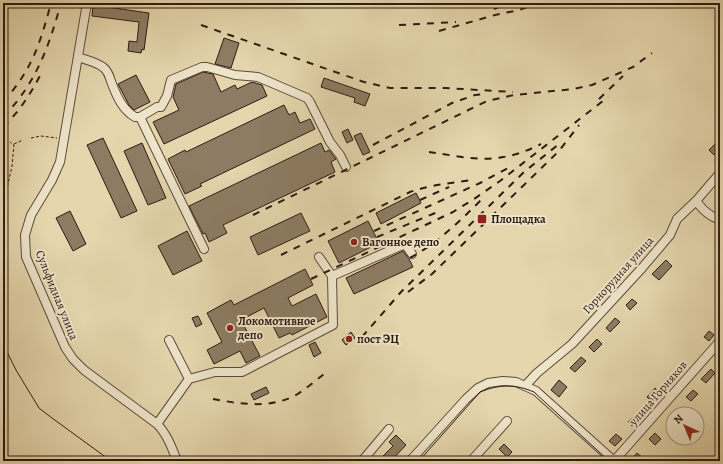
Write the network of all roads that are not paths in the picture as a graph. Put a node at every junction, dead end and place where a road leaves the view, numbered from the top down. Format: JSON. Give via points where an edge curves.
{"nodes":[{"id":1,"x":87,"y":3,"type":"edge"},
{"id":2,"x":78,"y":57,"type":"junction"},
{"id":3,"x":140,"y":117,"type":"junction"},
{"id":4,"x":346,"y":167,"type":"dead end"},
{"id":5,"x":720,"y":173,"type":"edge"},
{"id":6,"x":696,"y":201,"type":"junction"},
{"id":7,"x":720,"y":220,"type":"edge"},
{"id":8,"x":204,"y":249,"type":"dead end"},
{"id":9,"x":412,"y":254,"type":"dead end"},
{"id":10,"x":320,"y":257,"type":"dead end"},
{"id":11,"x":332,"y":276,"type":"junction"},
{"id":12,"x":170,"y":340,"type":"dead end"},
{"id":13,"x":720,"y":341,"type":"edge"},
{"id":14,"x":189,"y":379,"type":"junction"},
{"id":15,"x":525,"y":386,"type":"junction"},
{"id":16,"x":507,"y":421,"type":"dead end"},
{"id":17,"x":157,"y":424,"type":"junction"},
{"id":18,"x":389,"y":429,"type":"dead end"},
{"id":19,"x":177,"y":461,"type":"edge"},
{"id":20,"x":362,"y":461,"type":"edge"},
{"id":21,"x":410,"y":461,"type":"edge"},
{"id":22,"x":472,"y":461,"type":"edge"},
{"id":23,"x":614,"y":461,"type":"edge"}],
"edges":[{"from":1,"to":2,"type":"street","name":"Сульфидная улица"},
{"from":2,"to":3,"type":"street","via":[[104,68],[129,114]]},
{"from":2,"to":17,"type":"street","name":"Сульфидная улица","via":[[60,162],[31,215],[26,235],[26,257],[57,331],[73,359]]},
{"from":3,"to":4,"type":"street","via":[[161,107],[171,80],[202,67],[235,75],[258,77],[307,98]]},
{"from":3,"to":8,"type":"street"},
{"from":5,"to":6,"type":"street","name":"Горнорудная улица"},
{"from":6,"to":7,"type":"street","via":[[704,211]]},
{"from":6,"to":15,"type":"street","name":"Горнорудная улица","via":[[677,219],[670,236],[572,344]]},
{"from":9,"to":11,"type":"street","via":[[405,244]]},
{"from":10,"to":11,"type":"street"},
{"from":11,"to":14,"type":"street","via":[[333,324],[242,372],[215,372]]},
{"from":12,"to":14,"type":"street"},
{"from":13,"to":23,"type":"street","name":"улица Горняков"},
{"from":14,"to":17,"type":"street"},
{"from":15,"to":21,"type":"street","via":[[503,381],[488,383],[478,388]]},
{"from":15,"to":23,"type":"street","via":[[536,391]]},
{"from":16,"to":22,"type":"street"},
{"from":17,"to":19,"type":"street","name":"Сульфидная улица","via":[[169,441]]},
{"from":18,"to":20,"type":"street"}]}
